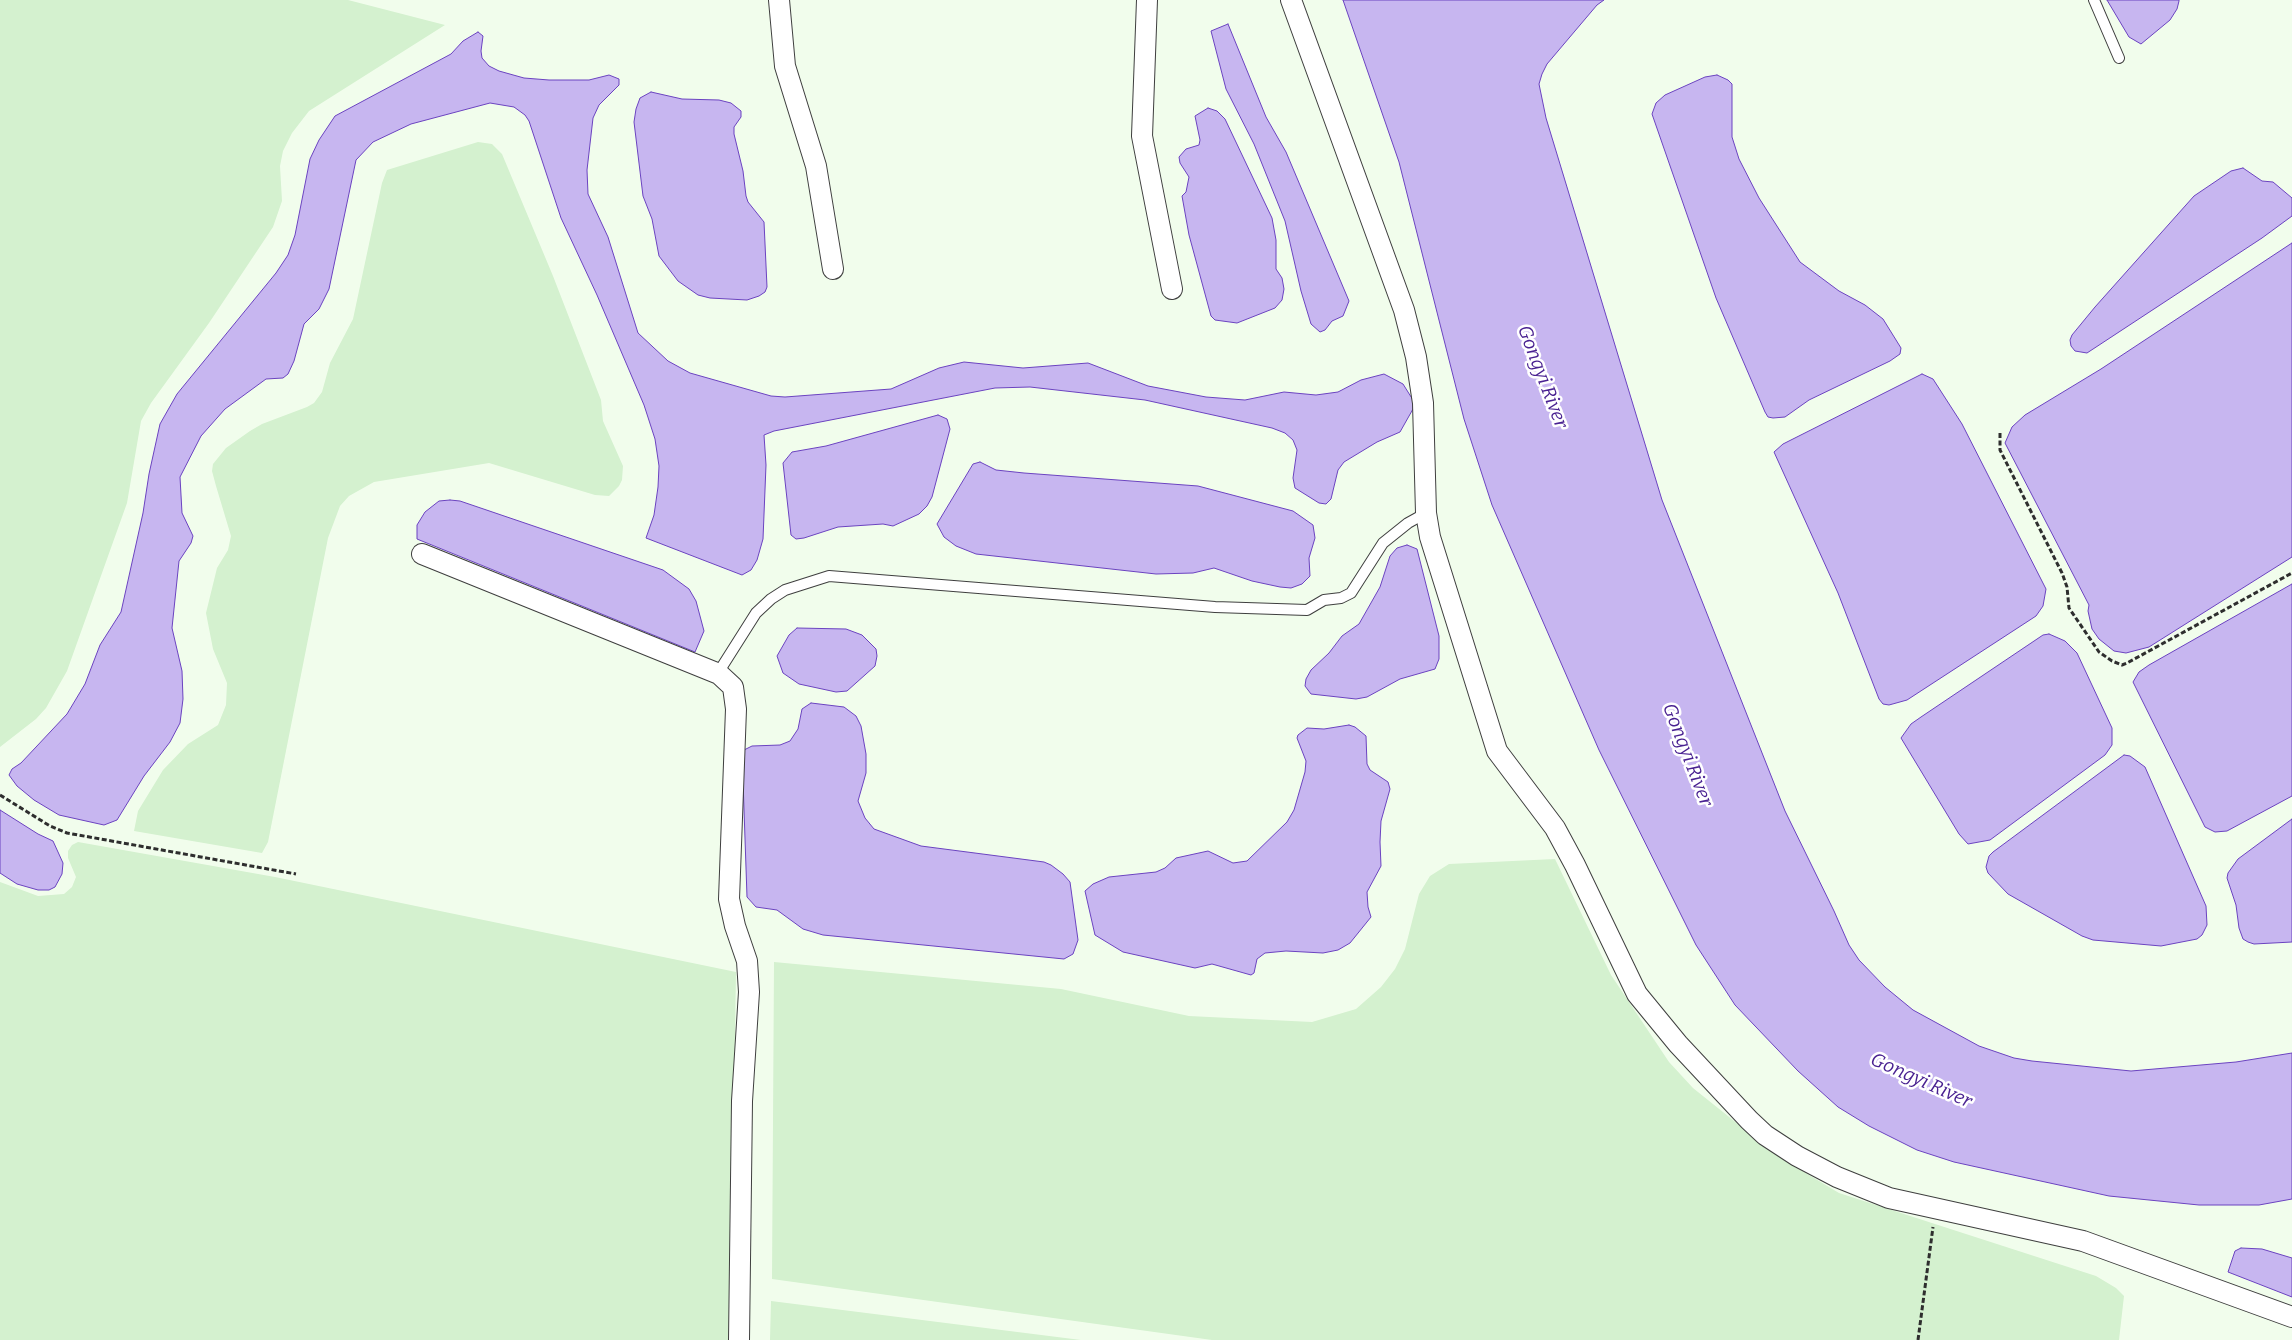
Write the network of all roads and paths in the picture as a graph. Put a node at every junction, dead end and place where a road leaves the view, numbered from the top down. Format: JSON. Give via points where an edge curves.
{"nodes":[{"id":1,"x":780,"y":0,"type":"edge"},
{"id":2,"x":1147,"y":0,"type":"edge"},
{"id":3,"x":1291,"y":0,"type":"edge"},
{"id":4,"x":2094,"y":0,"type":"edge"},
{"id":5,"x":2119,"y":58,"type":"dead end"},
{"id":6,"x":833,"y":269,"type":"dead end"},
{"id":7,"x":1172,"y":289,"type":"dead end"},
{"id":8,"x":2000,"y":433,"type":"dead end"},
{"id":9,"x":1426,"y":514,"type":"junction"},
{"id":10,"x":422,"y":554,"type":"dead end"},
{"id":11,"x":2292,"y":573,"type":"edge"},
{"id":12,"x":718,"y":673,"type":"junction"},
{"id":13,"x":0,"y":795,"type":"edge"},
{"id":14,"x":296,"y":874,"type":"dead end"},
{"id":15,"x":1937,"y":1210,"type":"junction"},
{"id":16,"x":2292,"y":1317,"type":"edge"},
{"id":17,"x":739,"y":1340,"type":"edge"},
{"id":18,"x":1918,"y":1340,"type":"edge"}],
"edges":[{"from":1,"to":6,"type":"street","via":[[785,66],[816,166]]},
{"from":2,"to":7,"type":"street","via":[[1142,136]]},
{"from":3,"to":9,"type":"street","via":[[1404,310],[1423,403]]},
{"from":4,"to":5,"type":"lane"},
{"from":8,"to":11,"type":"path","via":[[2000,450],[2062,573],[2069,608],[2099,652],[2112,661],[2122,665],[2127,663]]},
{"from":9,"to":12,"type":"lane","via":[[1408,522],[1383,543],[1351,593],[1324,600],[1307,610],[1215,607],[829,576],[785,590],[756,613]]},
{"from":9,"to":15,"type":"street","via":[[1433,549],[1497,751],[1555,828],[1637,994],[1678,1044],[1765,1135],[1797,1156],[1875,1194]]},
{"from":10,"to":12,"type":"street"},
{"from":12,"to":17,"type":"street","via":[[733,687],[736,696],[729,899],[747,960]]},
{"from":13,"to":14,"type":"path","via":[[50,826],[67,832]]},
{"from":15,"to":16,"type":"street","via":[[2083,1240]]},
{"from":15,"to":18,"type":"path"}]}
